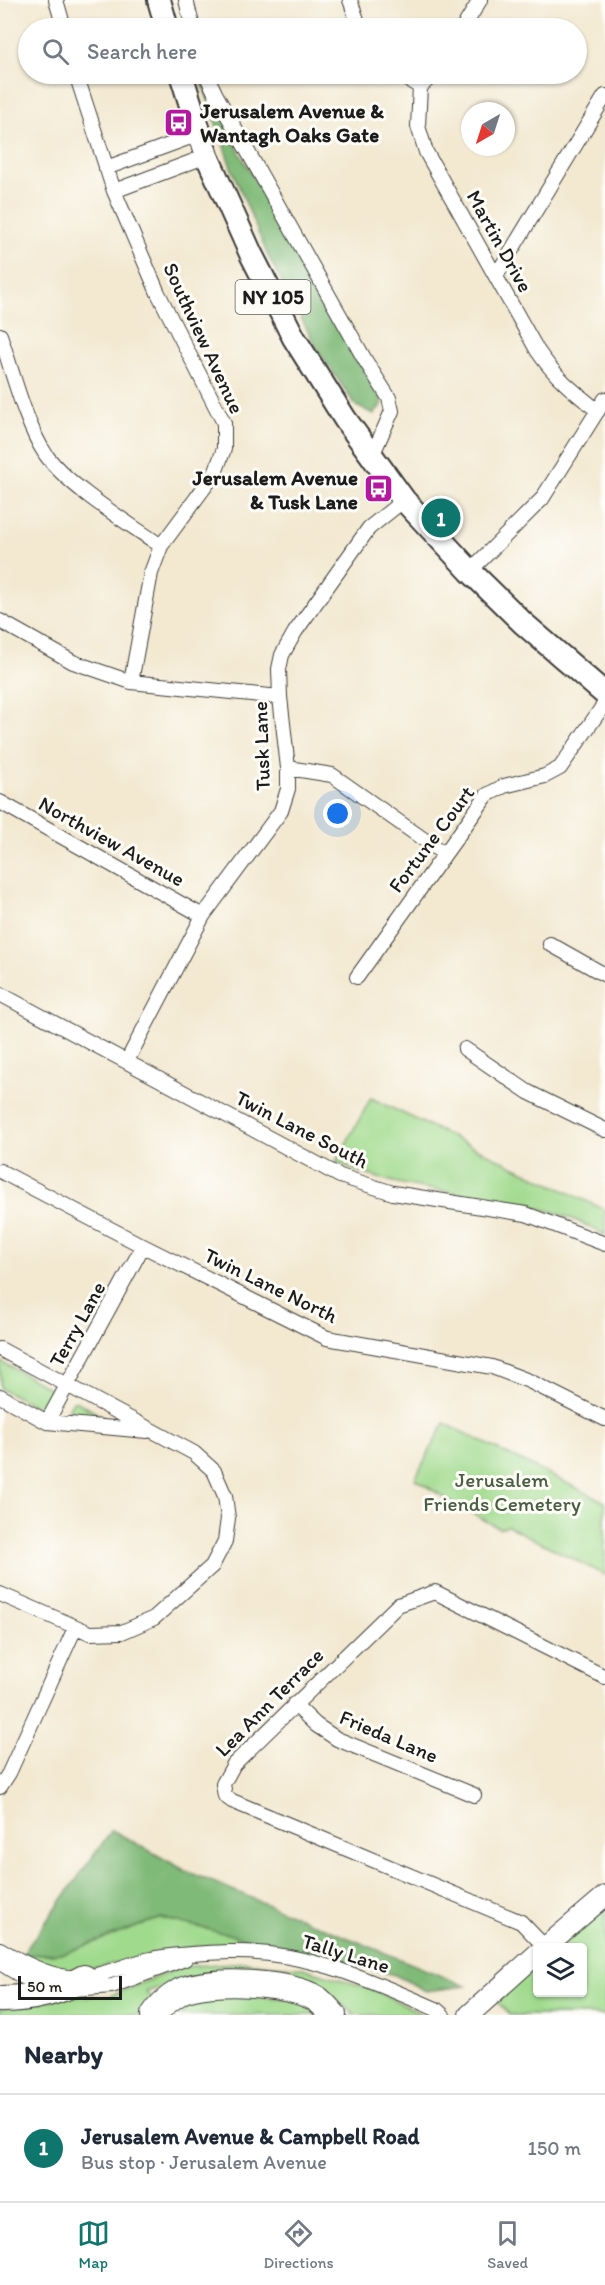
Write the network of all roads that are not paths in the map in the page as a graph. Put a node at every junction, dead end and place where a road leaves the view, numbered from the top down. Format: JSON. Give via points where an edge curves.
{"nodes":[{"id":1,"x":56,"y":0,"type":"edge"},
{"id":2,"x":159,"y":0,"type":"edge"},
{"id":3,"x":186,"y":0,"type":"edge"},
{"id":4,"x":350,"y":0,"type":"edge"},
{"id":5,"x":480,"y":0,"type":"edge"},
{"id":6,"x":61,"y":18,"type":"edge"},
{"id":7,"x":164,"y":18,"type":"edge"},
{"id":8,"x":190,"y":18,"type":"edge"},
{"id":9,"x":356,"y":18,"type":"edge"},
{"id":10,"x":469,"y":18,"type":"edge"},
{"id":11,"x":79,"y":84,"type":"edge"},
{"id":12,"x":184,"y":84,"type":"edge"},
{"id":13,"x":211,"y":84,"type":"edge"},
{"id":14,"x":415,"y":84,"type":"edge"},
{"id":15,"x":423,"y":84,"type":"edge"},
{"id":16,"x":420,"y":87,"type":"junction"},
{"id":17,"x":605,"y":96,"type":"edge"},
{"id":18,"x":199,"y":134,"type":"junction"},
{"id":19,"x":207,"y":156,"type":"junction"},
{"id":20,"x":106,"y":168,"type":"junction"},
{"id":21,"x":114,"y":191,"type":"junction"},
{"id":22,"x":496,"y":276,"type":"junction"},
{"id":23,"x":0,"y":335,"type":"edge"},
{"id":24,"x":602,"y":405,"type":"edge"},
{"id":25,"x":372,"y":456,"type":"junction"},
{"id":26,"x":404,"y":500,"type":"junction"},
{"id":27,"x":161,"y":546,"type":"junction"},
{"id":28,"x":470,"y":571,"type":"junction"},
{"id":29,"x":0,"y":621,"type":"edge"},
{"id":30,"x":131,"y":682,"type":"junction"},
{"id":31,"x":605,"y":693,"type":"edge"},
{"id":32,"x":280,"y":697,"type":"junction"},
{"id":33,"x":605,"y":703,"type":"edge"},
{"id":34,"x":288,"y":768,"type":"junction"},
{"id":35,"x":0,"y":802,"type":"edge"},
{"id":36,"x":443,"y":854,"type":"junction"},
{"id":37,"x":203,"y":916,"type":"junction"},
{"id":38,"x":550,"y":944,"type":"dead end"},
{"id":39,"x":605,"y":975,"type":"edge"},
{"id":40,"x":357,"y":977,"type":"dead end"},
{"id":41,"x":0,"y":994,"type":"edge"},
{"id":42,"x":465,"y":1049,"type":"dead end"},
{"id":43,"x":127,"y":1061,"type":"junction"},
{"id":44,"x":605,"y":1130,"type":"edge"},
{"id":45,"x":0,"y":1171,"type":"edge"},
{"id":46,"x":605,"y":1244,"type":"edge"},
{"id":47,"x":143,"y":1246,"type":"junction"},
{"id":48,"x":0,"y":1349,"type":"edge"},
{"id":49,"x":68,"y":1385,"type":"junction"},
{"id":50,"x":0,"y":1396,"type":"edge"},
{"id":51,"x":605,"y":1419,"type":"edge"},
{"id":52,"x":47,"y":1422,"type":"junction"},
{"id":53,"x":152,"y":1432,"type":"junction"},
{"id":54,"x":0,"y":1594,"type":"edge"},
{"id":55,"x":75,"y":1628,"type":"junction"},
{"id":56,"x":605,"y":1677,"type":"edge"},
{"id":57,"x":294,"y":1704,"type":"junction"},
{"id":58,"x":5,"y":1770,"type":"edge"},
{"id":59,"x":0,"y":1787,"type":"edge"},
{"id":60,"x":474,"y":1795,"type":"dead end"},
{"id":61,"x":605,"y":1896,"type":"edge"},
{"id":62,"x":541,"y":1943,"type":"edge"},
{"id":63,"x":550,"y":1943,"type":"edge"},
{"id":64,"x":0,"y":1949,"type":"edge"},
{"id":65,"x":195,"y":1955,"type":"junction"},
{"id":66,"x":533,"y":1957,"type":"edge"},
{"id":67,"x":0,"y":1963,"type":"edge"},
{"id":68,"x":74,"y":1983,"type":"junction"},
{"id":69,"x":0,"y":1999,"type":"edge"},
{"id":70,"x":154,"y":2015,"type":"edge"},
{"id":71,"x":333,"y":2015,"type":"edge"},
{"id":72,"x":443,"y":2015,"type":"edge"},
{"id":73,"x":468,"y":2015,"type":"edge"}],
"edges":[{"from":1,"to":6,"type":"street"},
{"from":2,"to":7,"type":"main road"},
{"from":3,"to":8,"type":"street"},
{"from":4,"to":9,"type":"street"},
{"from":5,"to":10,"type":"street"},
{"from":11,"to":20,"type":"street","name":"Southview Avenue"},
{"from":12,"to":18,"type":"main road","number":"NY 105"},
{"from":13,"to":25,"type":"street","via":[[389,398],[392,411]]},
{"from":14,"to":16,"type":"street"},
{"from":15,"to":16,"type":"street"},
{"from":16,"to":22,"type":"street","name":"Martin Drive","via":[[418,126],[426,152]]},
{"from":17,"to":22,"type":"street"},
{"from":18,"to":19,"type":"main road","number":"NY 105"},
{"from":18,"to":20,"type":"street"},
{"from":19,"to":21,"type":"street"},
{"from":19,"to":25,"type":"main road","number":"NY 105","via":[[294,338]]},
{"from":20,"to":21,"type":"street","name":"Southview Avenue"},
{"from":21,"to":27,"type":"street","name":"Southview Avenue","via":[[158,293],[224,423],[224,450],[215,473]]},
{"from":22,"to":24,"type":"street","name":"Martin Drive","via":[[552,372],[567,387]]},
{"from":23,"to":27,"type":"street","via":[[35,436],[47,456],[69,480]]},
{"from":24,"to":28,"type":"street","via":[[542,499]]},
{"from":25,"to":26,"type":"main road","number":"NY 105"},
{"from":26,"to":28,"type":"main road","number":"NY 105"},
{"from":26,"to":32,"type":"street","name":"Tusk Lane","via":[[369,528],[295,632],[281,662]]},
{"from":27,"to":30,"type":"street","name":"Southview Avenue","via":[[151,573]]},
{"from":28,"to":31,"type":"main road","number":"NY 105","via":[[523,623]]},
{"from":29,"to":30,"type":"street","via":[[73,662]]},
{"from":30,"to":32,"type":"street"},
{"from":32,"to":34,"type":"street","name":"Tusk Lane"},
{"from":33,"to":36,"type":"street","name":"Fortune Court","via":[[560,768],[487,795]]},
{"from":34,"to":36,"type":"street","via":[[332,775]]},
{"from":34,"to":37,"type":"street","name":"Tusk Lane","via":[[288,789],[281,812]]},
{"from":35,"to":37,"type":"street","name":"Northview Avenue"},
{"from":36,"to":40,"type":"street","name":"Fortune Court"},
{"from":37,"to":43,"type":"street","name":"Tusk Lane"},
{"from":38,"to":39,"type":"street"},
{"from":41,"to":43,"type":"street","name":"Twin Lane South"},
{"from":42,"to":44,"type":"street","via":[[528,1092]]},
{"from":43,"to":46,"type":"street","name":"Twin Lane South","via":[[340,1176],[393,1193],[526,1214]]},
{"from":45,"to":47,"type":"street","name":"Twin Lane North"},
{"from":47,"to":49,"type":"street","name":"Terry Lane"},
{"from":47,"to":51,"type":"street","name":"Twin Lane North","via":[[327,1338],[492,1367]]},
{"from":48,"to":49,"type":"street"},
{"from":49,"to":52,"type":"street","name":"Terry Lane"},
{"from":49,"to":53,"type":"street"},
{"from":50,"to":52,"type":"street"},
{"from":52,"to":53,"type":"street"},
{"from":53,"to":55,"type":"street","via":[[194,1453],[214,1471],[225,1496],[225,1541],[212,1566],[154,1618],[122,1632],[90,1633]]},
{"from":54,"to":55,"type":"street"},
{"from":55,"to":58,"type":"street"},
{"from":56,"to":57,"type":"street","name":"Lea Ann Terrace","via":[[435,1592],[398,1605]]},
{"from":57,"to":60,"type":"street","name":"Frieda Lane","via":[[337,1738]]},
{"from":57,"to":62,"type":"street","name":"Lea Ann Terrace","via":[[228,1771],[223,1784],[225,1796],[521,1922]]},
{"from":58,"to":59,"type":"street"},
{"from":61,"to":63,"type":"main road"},
{"from":64,"to":68,"type":"street","name":"Tally Lane","via":[[21,1962]]},
{"from":65,"to":68,"type":"street","name":"Tally Lane","via":[[152,1958]]},
{"from":65,"to":68,"type":"street","name":"Tally Lane","via":[[112,1986],[85,1990]]},
{"from":65,"to":72,"type":"street","name":"Tally Lane","via":[[271,1954],[316,1961],[359,1975]]},
{"from":66,"to":73,"type":"main road"},
{"from":67,"to":68,"type":"street","name":"Tally Lane","via":[[23,1977]]},
{"from":68,"to":69,"type":"highway","via":[[16,1999]]},
{"from":70,"to":71,"type":"highway","via":[[182,1991],[231,1983],[298,1991],[317,1999]]}]}
